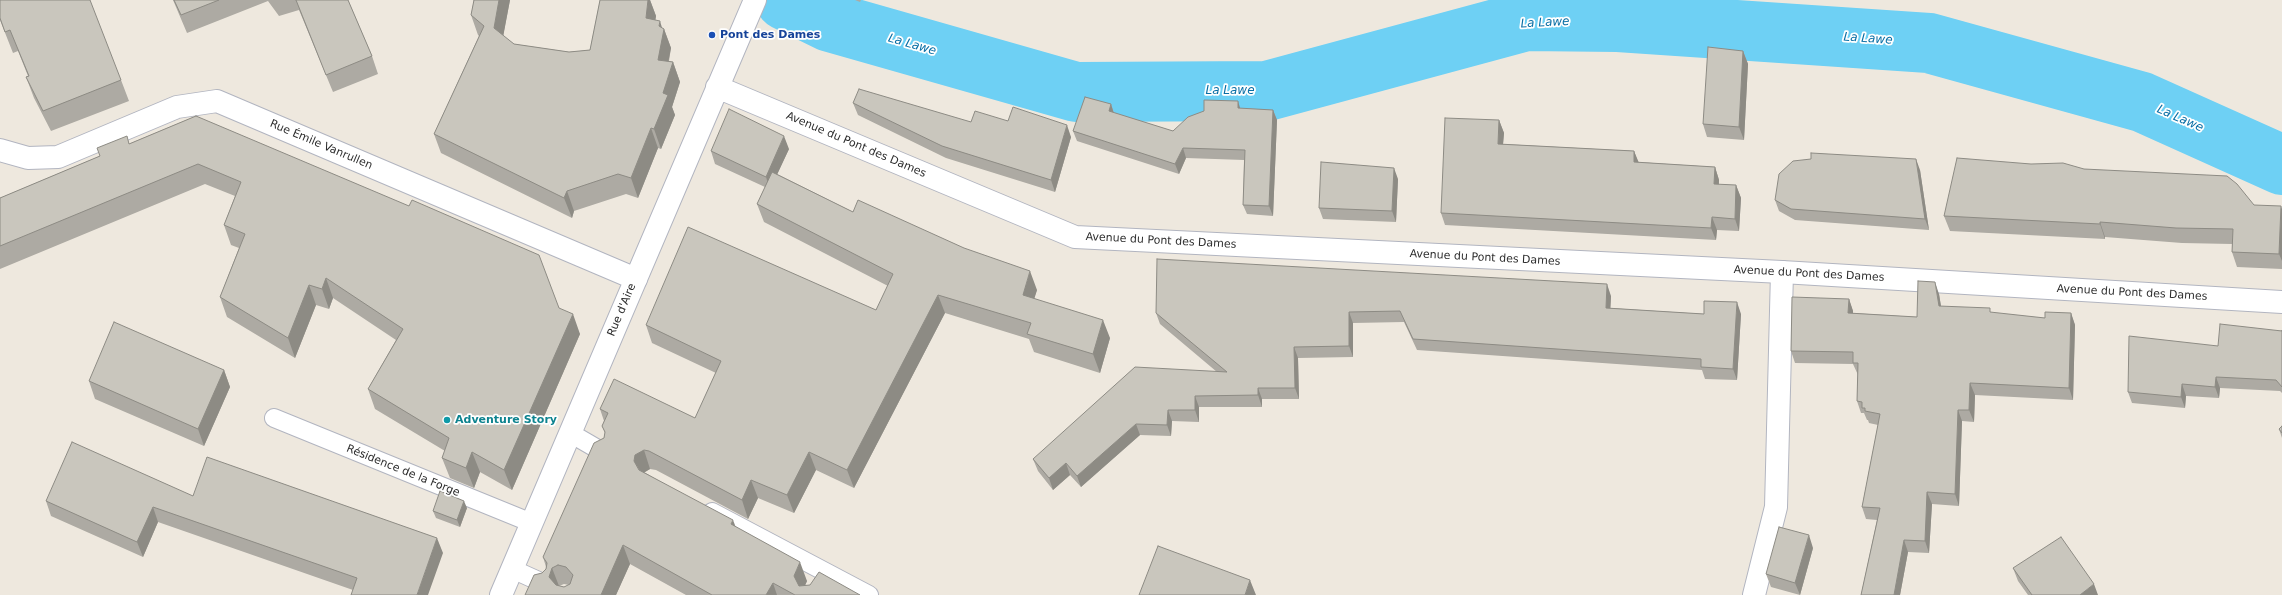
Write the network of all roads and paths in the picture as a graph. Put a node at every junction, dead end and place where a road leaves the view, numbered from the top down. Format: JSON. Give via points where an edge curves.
{"nodes":[{"id":1,"x":755,"y":0,"type":"edge"},
{"id":2,"x":717,"y":87,"type":"junction"},
{"id":3,"x":0,"y":150,"type":"edge"},
{"id":4,"x":1782,"y":272,"type":"junction"},
{"id":5,"x":636,"y":279,"type":"junction"},
{"id":6,"x":2282,"y":302,"type":"edge"},
{"id":7,"x":274,"y":418,"type":"dead end"},
{"id":8,"x":570,"y":433,"type":"junction"},
{"id":9,"x":601,"y":451,"type":"edge"},
{"id":10,"x":699,"y":505,"type":"edge"},
{"id":11,"x":532,"y":523,"type":"junction"},
{"id":12,"x":512,"y":569,"type":"junction"},
{"id":13,"x":543,"y":584,"type":"edge"},
{"id":14,"x":501,"y":595,"type":"edge"},
{"id":15,"x":869,"y":595,"type":"edge"},
{"id":16,"x":1754,"y":595,"type":"edge"}],
"edges":[{"from":1,"to":2,"type":"street","name":"Rue d'Aire"},
{"from":2,"to":4,"type":"street","name":"Avenue du Pont des Dames","via":[[1075,237]]},
{"from":2,"to":5,"type":"street","name":"Rue d'Aire"},
{"from":3,"to":5,"type":"street","name":"Rue Émile Vanrullen","via":[[28,158],[58,157],[177,107],[217,101]]},
{"from":4,"to":6,"type":"street","name":"Avenue du Pont des Dames"},
{"from":4,"to":16,"type":"street","via":[[1776,508]]},
{"from":5,"to":8,"type":"street","name":"Rue d'Aire"},
{"from":7,"to":11,"type":"lane","name":"Résidence de la Forge"},
{"from":8,"to":9,"type":"lane"},
{"from":8,"to":11,"type":"street","name":"Rue d'Aire"},
{"from":10,"to":15,"type":"lane","via":[[820,578]]},
{"from":11,"to":12,"type":"street","name":"Rue d'Aire"},
{"from":12,"to":13,"type":"lane"},
{"from":12,"to":14,"type":"street","name":"Rue d'Aire"}]}
